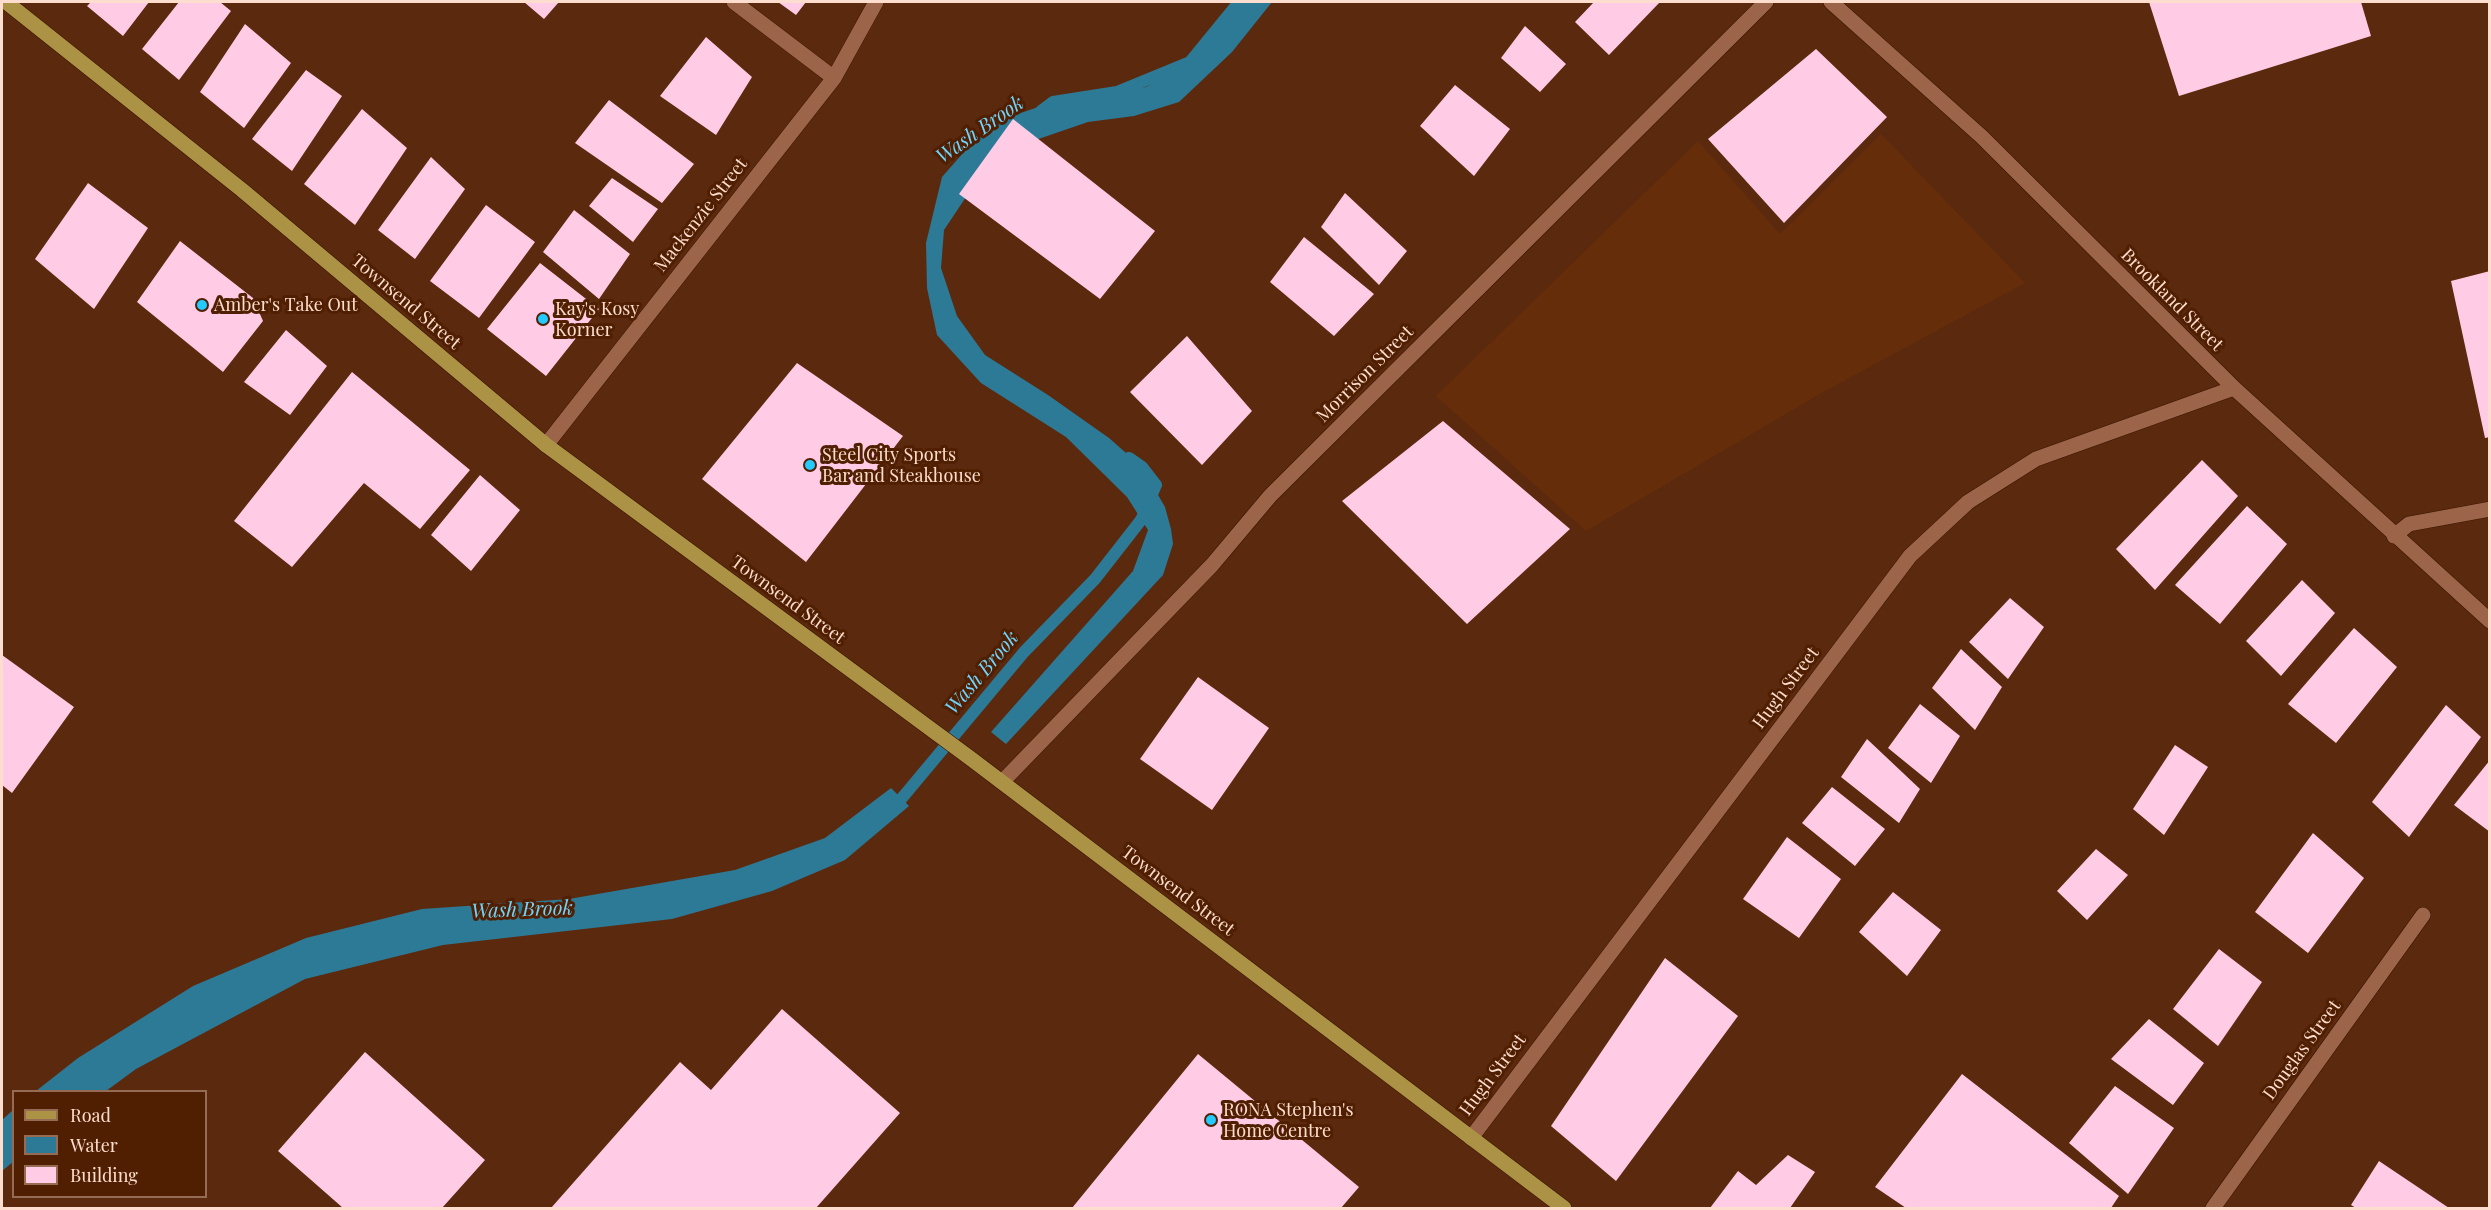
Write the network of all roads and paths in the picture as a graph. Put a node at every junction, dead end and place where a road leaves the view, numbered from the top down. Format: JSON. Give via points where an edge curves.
{"nodes":[{"id":1,"x":6,"y":2,"type":"edge"},
{"id":2,"x":734,"y":2,"type":"edge"},
{"id":3,"x":876,"y":2,"type":"edge"},
{"id":4,"x":1766,"y":2,"type":"edge"},
{"id":5,"x":1831,"y":2,"type":"edge"},
{"id":6,"x":834,"y":78,"type":"junction"},
{"id":7,"x":2234,"y":388,"type":"junction"},
{"id":8,"x":546,"y":445,"type":"junction"},
{"id":9,"x":2490,"y":509,"type":"edge"},
{"id":10,"x":2394,"y":536,"type":"junction"},
{"id":11,"x":2490,"y":621,"type":"edge"},
{"id":12,"x":1002,"y":782,"type":"junction"},
{"id":13,"x":2423,"y":915,"type":"dead end"},
{"id":14,"x":1471,"y":1137,"type":"junction"},
{"id":15,"x":1564,"y":1209,"type":"edge"},
{"id":16,"x":2213,"y":1209,"type":"edge"}],
"edges":[{"from":1,"to":8,"type":"main road","name":"Townsend Street","via":[[242,190]]},
{"from":2,"to":6,"type":"street"},
{"from":3,"to":6,"type":"street","name":"Mackenzie Street"},
{"from":4,"to":12,"type":"street","name":"Morrison Street","via":[[1270,496],[1212,565]]},
{"from":5,"to":7,"type":"street","name":"Brookland Street","via":[[1982,137]]},
{"from":6,"to":8,"type":"street","name":"Mackenzie Street"},
{"from":7,"to":10,"type":"street","name":"Brookland Street"},
{"from":7,"to":14,"type":"street","name":"Hugh Street","via":[[2036,459],[1968,501],[1910,556]]},
{"from":8,"to":12,"type":"main road","name":"Townsend Street"},
{"from":9,"to":10,"type":"street","via":[[2409,524]]},
{"from":10,"to":11,"type":"street","name":"Brookland Street"},
{"from":12,"to":14,"type":"main road","name":"Townsend Street"},
{"from":13,"to":16,"type":"street","name":"Douglas Street"},
{"from":14,"to":15,"type":"main road","name":"Townsend Street"}]}
